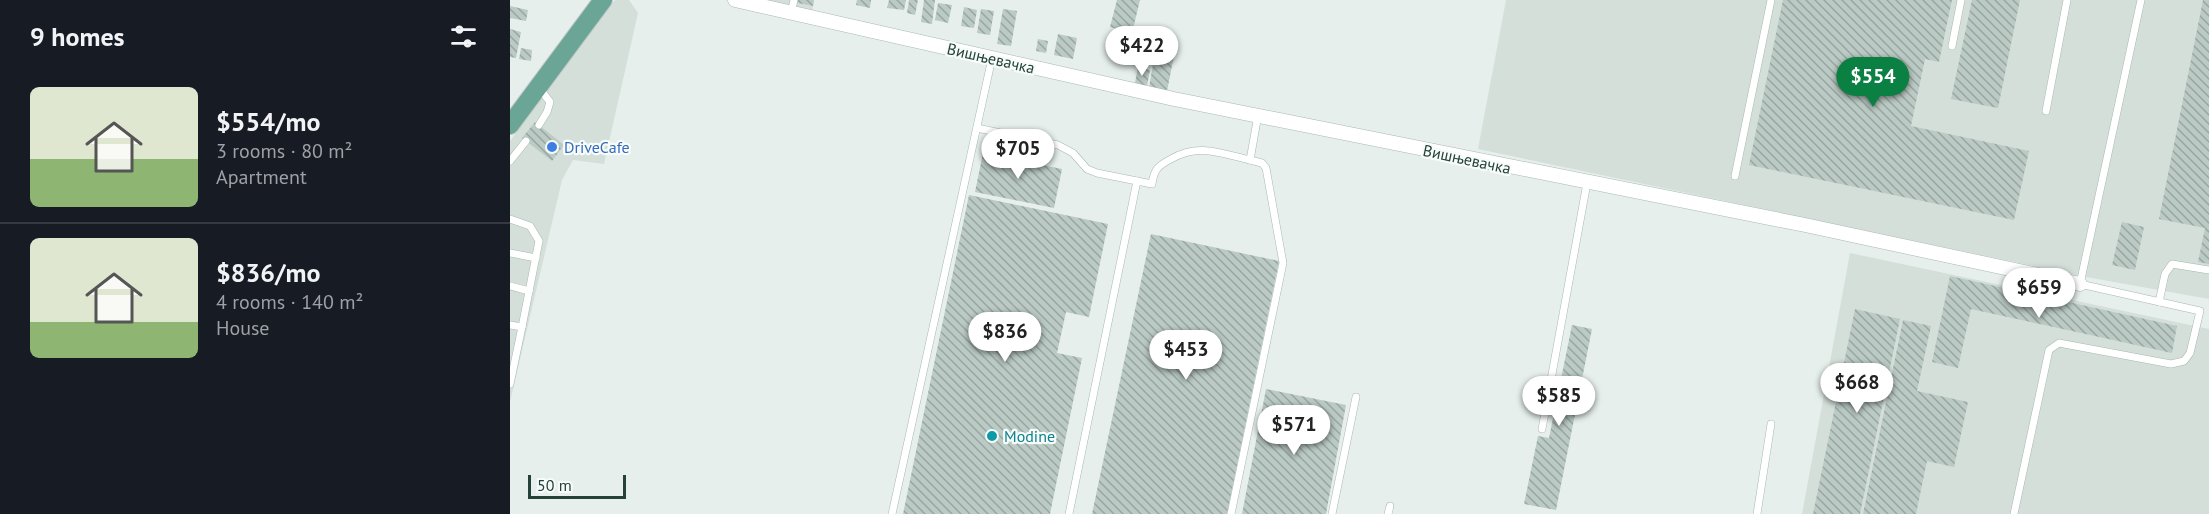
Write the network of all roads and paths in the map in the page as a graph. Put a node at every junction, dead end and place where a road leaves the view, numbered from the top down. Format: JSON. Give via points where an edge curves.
{"nodes":[{"id":1,"x":603,"y":0,"type":"edge"},
{"id":2,"x":735,"y":0,"type":"edge"},
{"id":3,"x":1771,"y":0,"type":"edge"},
{"id":4,"x":1961,"y":0,"type":"edge"},
{"id":5,"x":2067,"y":0,"type":"edge"},
{"id":6,"x":2140,"y":0,"type":"edge"},
{"id":7,"x":792,"y":6,"type":"edge"},
{"id":8,"x":1952,"y":46,"type":"dead end"},
{"id":9,"x":992,"y":58,"type":"junction"},
{"id":10,"x":538,"y":87,"type":"junction"},
{"id":11,"x":2046,"y":111,"type":"dead end"},
{"id":12,"x":1258,"y":115,"type":"junction"},
{"id":13,"x":510,"y":125,"type":"edge"},
{"id":14,"x":538,"y":125,"type":"dead end"},
{"id":15,"x":977,"y":128,"type":"junction"},
{"id":16,"x":526,"y":141,"type":"dead end"},
{"id":17,"x":1250,"y":160,"type":"junction"},
{"id":18,"x":510,"y":161,"type":"edge"},
{"id":19,"x":1735,"y":176,"type":"dead end"},
{"id":20,"x":1137,"y":181,"type":"junction"},
{"id":21,"x":1587,"y":183,"type":"junction"},
{"id":22,"x":510,"y":219,"type":"edge"},
{"id":23,"x":510,"y":253,"type":"edge"},
{"id":24,"x":536,"y":258,"type":"junction"},
{"id":25,"x":2209,"y":270,"type":"edge"},
{"id":26,"x":2080,"y":285,"type":"junction"},
{"id":27,"x":510,"y":286,"type":"edge"},
{"id":28,"x":529,"y":291,"type":"junction"},
{"id":29,"x":2159,"y":302,"type":"junction"},
{"id":30,"x":510,"y":325,"type":"edge"},
{"id":31,"x":522,"y":327,"type":"junction"},
{"id":32,"x":510,"y":384,"type":"edge"},
{"id":33,"x":1356,"y":397,"type":"dead end"},
{"id":34,"x":1771,"y":424,"type":"dead end"},
{"id":35,"x":1542,"y":429,"type":"dead end"},
{"id":36,"x":892,"y":514,"type":"edge"},
{"id":37,"x":1069,"y":514,"type":"edge"},
{"id":38,"x":1231,"y":514,"type":"edge"},
{"id":39,"x":1332,"y":514,"type":"edge"},
{"id":40,"x":1757,"y":514,"type":"edge"},
{"id":41,"x":2014,"y":514,"type":"edge"}],
"edges":[{"from":1,"to":10,"type":"main road"},
{"from":2,"to":7,"type":"street","name":"Вишњевачка"},
{"from":3,"to":19,"type":"lane"},
{"from":4,"to":8,"type":"lane"},
{"from":5,"to":11,"type":"lane"},
{"from":6,"to":26,"type":"lane"},
{"from":7,"to":9,"type":"street","name":"Вишњевачка"},
{"from":9,"to":12,"type":"street","name":"Вишњевачка"},
{"from":9,"to":15,"type":"lane"},
{"from":10,"to":13,"type":"main road"},
{"from":10,"to":14,"type":"lane","via":[[550,102]]},
{"from":12,"to":17,"type":"lane"},
{"from":12,"to":21,"type":"street","name":"Вишњевачка"},
{"from":15,"to":20,"type":"lane","via":[[1058,145],[1073,153],[1087,169]]},
{"from":15,"to":36,"type":"lane"},
{"from":16,"to":18,"type":"lane"},
{"from":17,"to":20,"type":"lane","via":[[1196,148],[1158,166],[1152,184]]},
{"from":17,"to":38,"type":"lane","via":[[1266,168],[1283,263]]},
{"from":20,"to":37,"type":"lane"},
{"from":21,"to":26,"type":"street","name":"Вишњевачка","via":[[1805,225]]},
{"from":21,"to":35,"type":"lane"},
{"from":22,"to":24,"type":"lane","via":[[530,226],[536,233]]},
{"from":23,"to":24,"type":"lane"},
{"from":24,"to":28,"type":"lane"},
{"from":25,"to":29,"type":"lane","via":[[2172,264],[2165,274]]},
{"from":26,"to":29,"type":"lane","name":"Вишњевачка"},
{"from":27,"to":28,"type":"lane"},
{"from":28,"to":31,"type":"lane"},
{"from":29,"to":41,"type":"lane","name":"Вишњевачка","via":[[2200,311],[2184,361],[2171,363],[2059,343],[2049,350]]},
{"from":30,"to":31,"type":"lane"},
{"from":31,"to":32,"type":"lane"},
{"from":33,"to":39,"type":"lane"},
{"from":34,"to":40,"type":"lane"}]}
